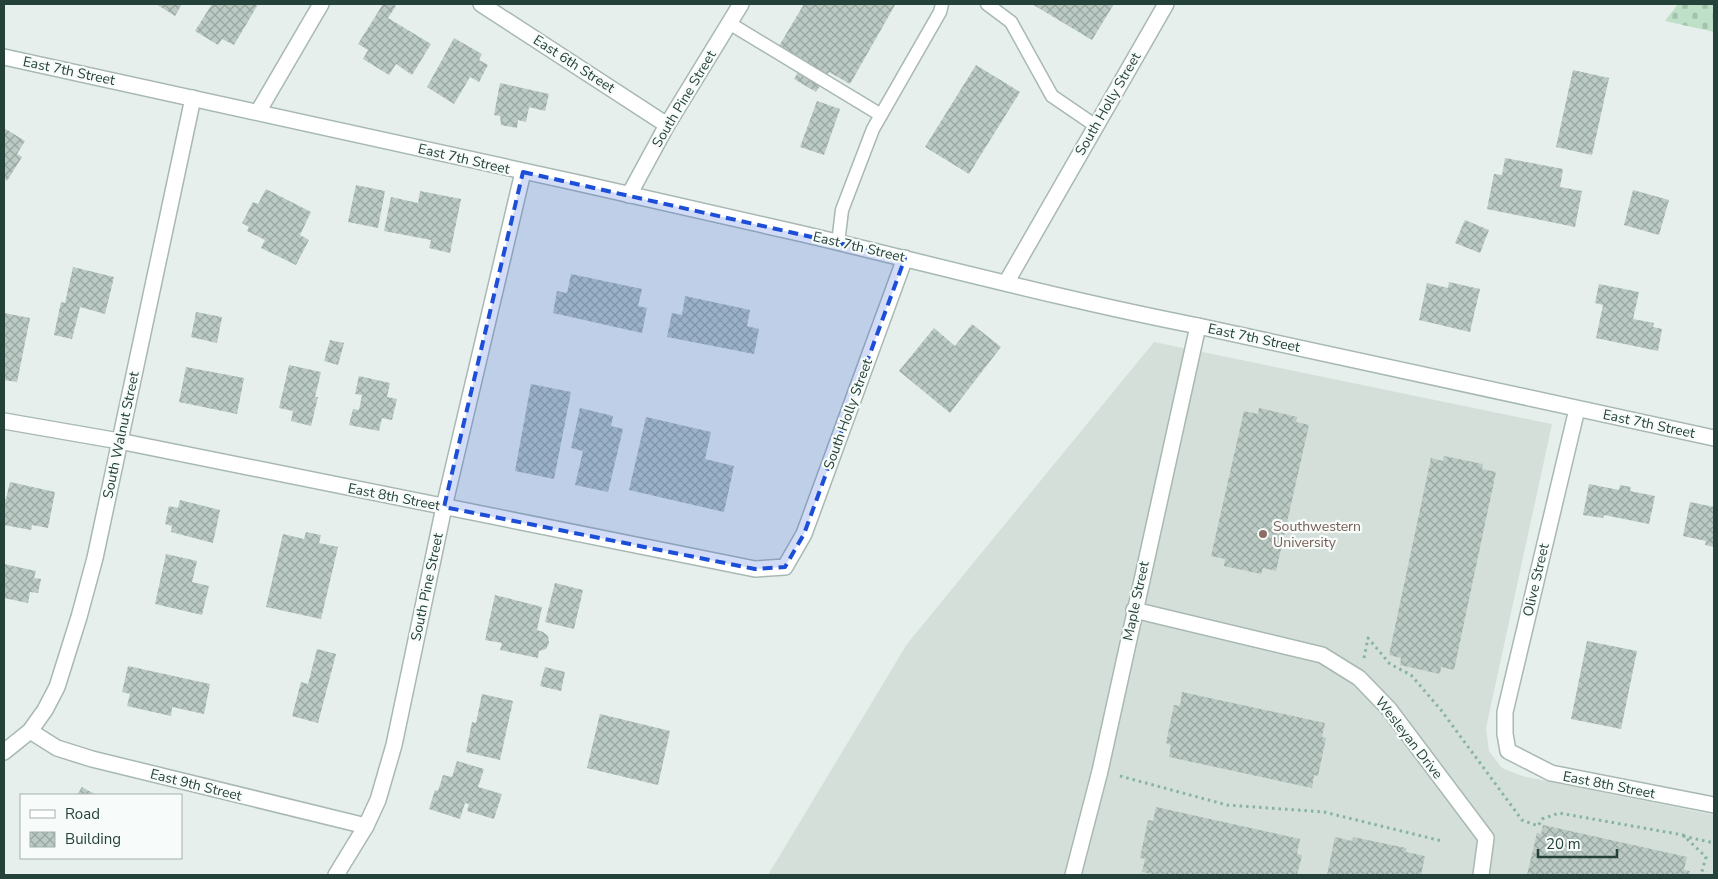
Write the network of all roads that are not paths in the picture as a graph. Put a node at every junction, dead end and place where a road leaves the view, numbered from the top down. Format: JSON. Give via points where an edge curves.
{"nodes":[{"id":1,"x":321,"y":4,"type":"edge"},
{"id":2,"x":481,"y":4,"type":"edge"},
{"id":3,"x":741,"y":4,"type":"edge"},
{"id":4,"x":942,"y":4,"type":"edge"},
{"id":5,"x":987,"y":4,"type":"edge"},
{"id":6,"x":1166,"y":4,"type":"edge"},
{"id":7,"x":729,"y":23,"type":"junction"},
{"id":8,"x":4,"y":57,"type":"edge"},
{"id":9,"x":193,"y":98,"type":"junction"},
{"id":10,"x":258,"y":112,"type":"junction"},
{"id":11,"x":881,"y":115,"type":"junction"},
{"id":12,"x":667,"y":125,"type":"junction"},
{"id":13,"x":1096,"y":126,"type":"junction"},
{"id":14,"x":523,"y":172,"type":"junction"},
{"id":15,"x":629,"y":195,"type":"junction"},
{"id":16,"x":838,"y":243,"type":"junction"},
{"id":17,"x":905,"y":258,"type":"junction"},
{"id":18,"x":1006,"y":283,"type":"junction"},
{"id":19,"x":1198,"y":326,"type":"junction"},
{"id":20,"x":1576,"y":409,"type":"junction"},
{"id":21,"x":4,"y":421,"type":"edge"},
{"id":22,"x":1714,"y":438,"type":"edge"},
{"id":23,"x":119,"y":441,"type":"junction"},
{"id":24,"x":444,"y":507,"type":"junction"},
{"id":25,"x":785,"y":567,"type":"joint"},
{"id":26,"x":1134,"y":610,"type":"junction"},
{"id":27,"x":30,"y":731,"type":"junction"},
{"id":28,"x":1508,"y":751,"type":"joint"},
{"id":29,"x":4,"y":752,"type":"edge"},
{"id":30,"x":1714,"y":805,"type":"edge"},
{"id":31,"x":366,"y":826,"type":"junction"},
{"id":32,"x":336,"y":875,"type":"edge"},
{"id":33,"x":1073,"y":875,"type":"edge"},
{"id":34,"x":1481,"y":875,"type":"edge"}],
"edges":[{"from":1,"to":10,"type":"street"},
{"from":2,"to":12,"type":"street","name":"East 6th Street"},
{"from":3,"to":7,"type":"street","name":"South Pine Street"},
{"from":4,"to":11,"type":"lane"},
{"from":5,"to":13,"type":"lane","via":[[1011,22],[1052,96]]},
{"from":6,"to":13,"type":"street","name":"South Holly Street"},
{"from":7,"to":11,"type":"lane"},
{"from":7,"to":12,"type":"street","name":"South Pine Street"},
{"from":8,"to":9,"type":"street","name":"East 7th Street"},
{"from":9,"to":10,"type":"street","name":"East 7th Street"},
{"from":9,"to":23,"type":"street","name":"South Walnut Street"},
{"from":10,"to":14,"type":"street","name":"East 7th Street"},
{"from":11,"to":16,"type":"lane","via":[[842,210]]},
{"from":12,"to":15,"type":"street","name":"South Pine Street"},
{"from":13,"to":18,"type":"street","name":"South Holly Street"},
{"from":14,"to":15,"type":"street","name":"East 7th Street"},
{"from":14,"to":24,"type":"street","name":"South Pine Street"},
{"from":15,"to":16,"type":"street","name":"East 7th Street"},
{"from":16,"to":17,"type":"street","name":"East 7th Street"},
{"from":17,"to":18,"type":"street","name":"East 7th Street"},
{"from":17,"to":25,"type":"street","name":"South Holly Street","via":[[804,534]]},
{"from":18,"to":19,"type":"street","name":"East 7th Street"},
{"from":19,"to":20,"type":"street","name":"East 7th Street"},
{"from":19,"to":26,"type":"street","name":"Maple Street"},
{"from":20,"to":22,"type":"street","name":"East 7th Street"},
{"from":20,"to":28,"type":"street","name":"Olive Street","via":[[1506,712]]},
{"from":21,"to":23,"type":"street","name":"East 8th Street"},
{"from":23,"to":24,"type":"street","name":"East 8th Street"},
{"from":23,"to":27,"type":"street","name":"South Walnut Street","via":[[79,618],[57,687]]},
{"from":24,"to":25,"type":"street","name":"East 8th Street","via":[[754,569]]},
{"from":24,"to":31,"type":"street","name":"South Pine Street","via":[[394,744],[378,800]]},
{"from":26,"to":33,"type":"street","name":"Maple Street","via":[[1100,771]]},
{"from":26,"to":34,"type":"street","name":"Wesleyan Drive","via":[[1322,655],[1359,678],[1389,709],[1486,838]]},
{"from":27,"to":29,"type":"street","name":"South Walnut Street"},
{"from":27,"to":31,"type":"street","name":"East 9th Street","via":[[57,748],[92,759]]},
{"from":28,"to":30,"type":"street","name":"East 8th Street","via":[[1551,773]]},
{"from":31,"to":32,"type":"street","name":"South Pine Street"}]}
